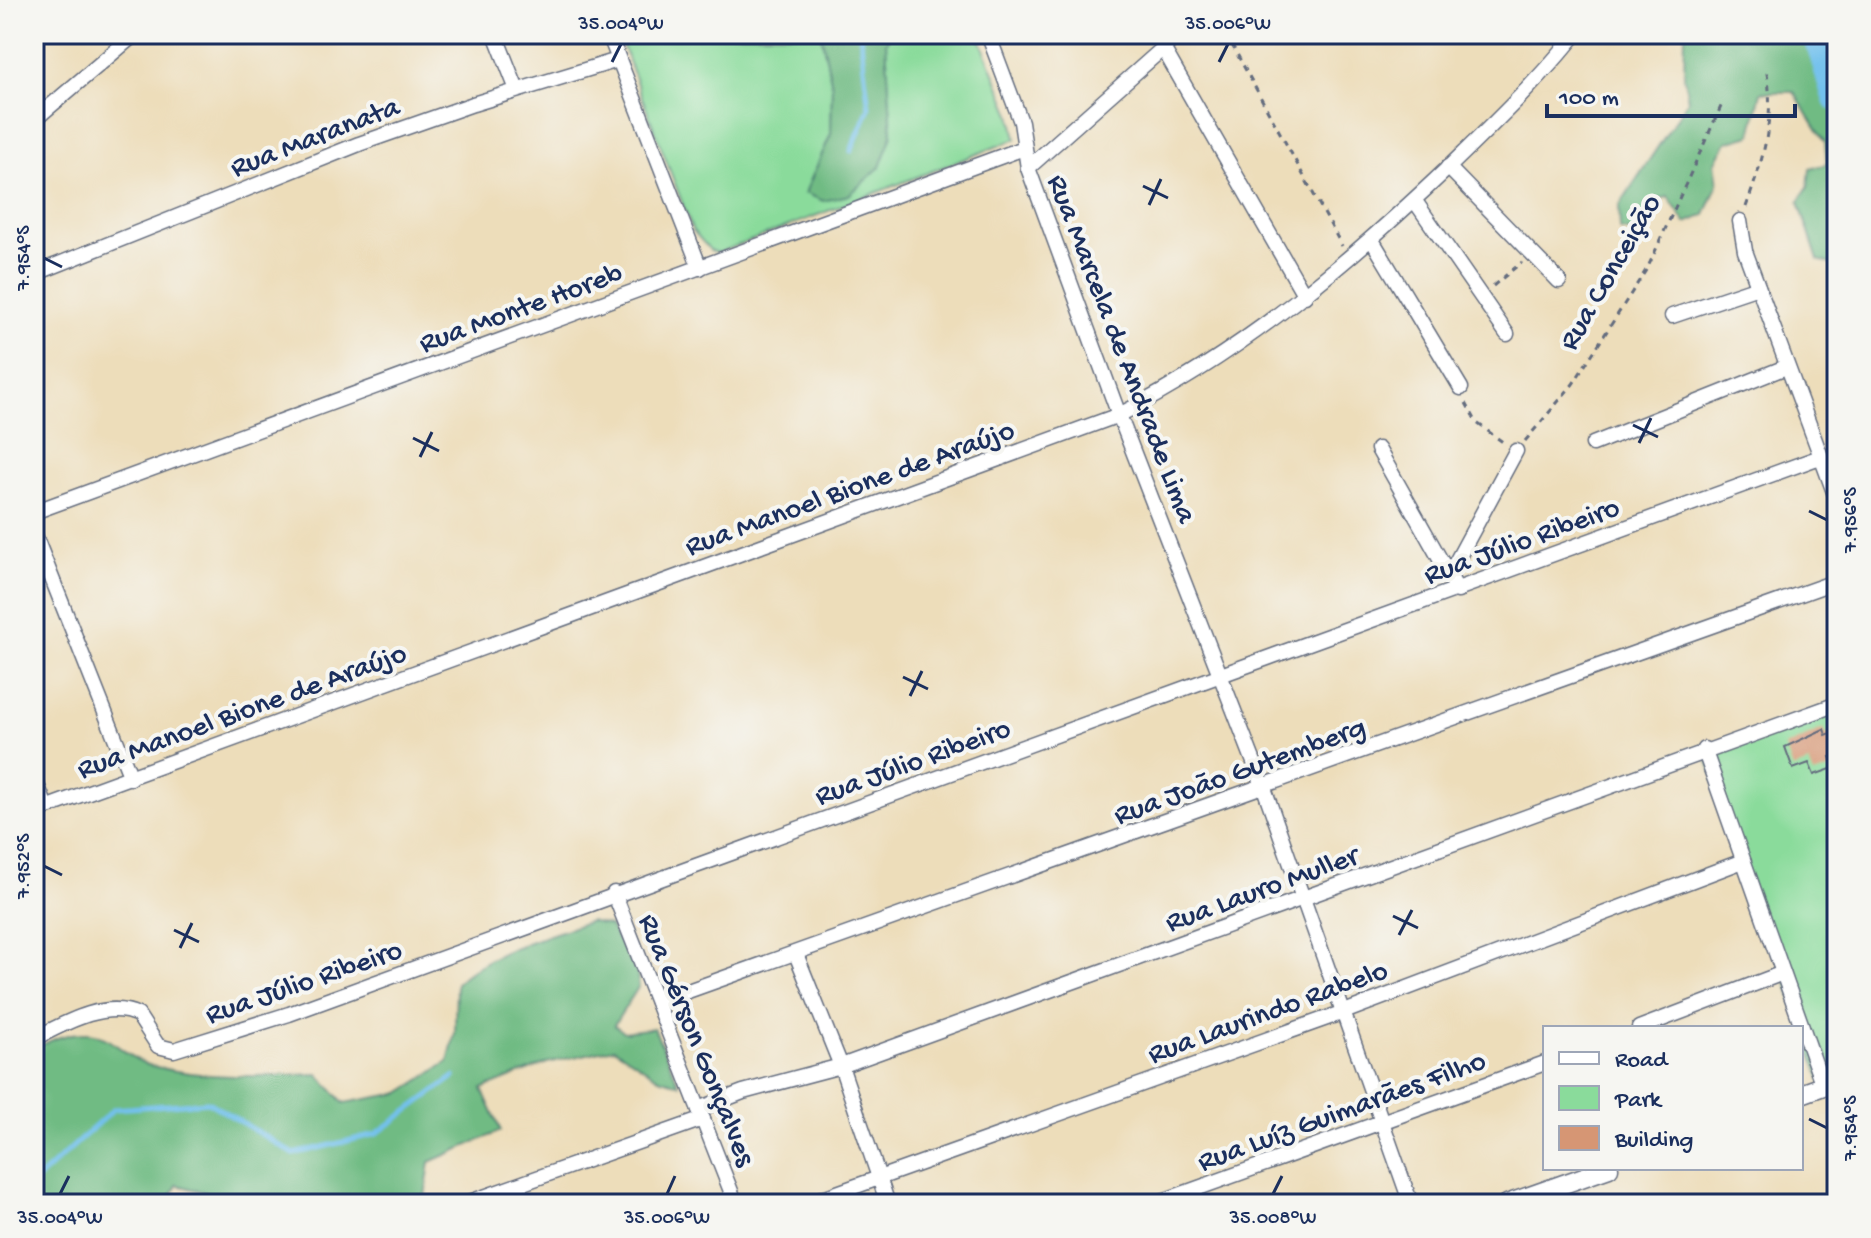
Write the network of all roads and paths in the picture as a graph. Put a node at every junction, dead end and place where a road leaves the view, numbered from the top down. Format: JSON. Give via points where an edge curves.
{"nodes":[{"id":1,"x":135,"y":34,"type":"edge"},
{"id":2,"x":495,"y":34,"type":"edge"},
{"id":3,"x":609,"y":34,"type":"edge"},
{"id":4,"x":988,"y":34,"type":"edge"},
{"id":5,"x":1179,"y":34,"type":"edge"},
{"id":6,"x":1226,"y":34,"type":"edge"},
{"id":7,"x":1576,"y":34,"type":"edge"},
{"id":8,"x":1163,"y":48,"type":"junction"},
{"id":9,"x":618,"y":60,"type":"junction"},
{"id":10,"x":1766,"y":68,"type":"dead end"},
{"id":11,"x":517,"y":90,"type":"junction"},
{"id":12,"x":1723,"y":102,"type":"dead end"},
{"id":13,"x":34,"y":120,"type":"edge"},
{"id":14,"x":1024,"y":148,"type":"junction"},
{"id":15,"x":1448,"y":167,"type":"junction"},
{"id":16,"x":1028,"y":168,"type":"junction"},
{"id":17,"x":1415,"y":201,"type":"junction"},
{"id":18,"x":1740,"y":221,"type":"joint"},
{"id":19,"x":1372,"y":240,"type":"junction"},
{"id":20,"x":1535,"y":252,"type":"junction"},
{"id":21,"x":1349,"y":260,"type":"junction"},
{"id":22,"x":700,"y":268,"type":"junction"},
{"id":23,"x":34,"y":274,"type":"edge"},
{"id":24,"x":1559,"y":281,"type":"dead end"},
{"id":25,"x":1758,"y":287,"type":"junction"},
{"id":26,"x":1305,"y":296,"type":"junction"},
{"id":27,"x":1481,"y":296,"type":"junction"},
{"id":28,"x":1672,"y":316,"type":"dead end"},
{"id":29,"x":1507,"y":334,"type":"dead end"},
{"id":30,"x":1786,"y":367,"type":"junction"},
{"id":31,"x":1461,"y":388,"type":"joint"},
{"id":32,"x":1119,"y":415,"type":"junction"},
{"id":33,"x":1593,"y":444,"type":"dead end"},
{"id":34,"x":1378,"y":449,"type":"dead end"},
{"id":35,"x":1516,"y":451,"type":"junction"},
{"id":36,"x":1820,"y":457,"type":"junction"},
{"id":37,"x":1837,"y":500,"type":"edge"},
{"id":38,"x":34,"y":512,"type":"edge"},
{"id":39,"x":34,"y":533,"type":"edge"},
{"id":40,"x":1449,"y":575,"type":"junction"},
{"id":41,"x":1837,"y":581,"type":"edge"},
{"id":42,"x":1458,"y":591,"type":"junction"},
{"id":43,"x":1223,"y":677,"type":"junction"},
{"id":44,"x":1837,"y":704,"type":"edge"},
{"id":45,"x":1704,"y":749,"type":"junction"},
{"id":46,"x":34,"y":777,"type":"edge"},
{"id":47,"x":131,"y":778,"type":"junction"},
{"id":48,"x":1264,"y":788,"type":"junction"},
{"id":49,"x":40,"y":810,"type":"edge"},
{"id":50,"x":1743,"y":861,"type":"junction"},
{"id":51,"x":614,"y":893,"type":"junction"},
{"id":52,"x":1304,"y":899,"type":"junction"},
{"id":53,"x":796,"y":954,"type":"junction"},
{"id":54,"x":1783,"y":973,"type":"junction"},
{"id":55,"x":657,"y":1002,"type":"junction"},
{"id":56,"x":1344,"y":1012,"type":"junction"},
{"id":57,"x":1644,"y":1026,"type":"edge"},
{"id":58,"x":34,"y":1039,"type":"edge"},
{"id":59,"x":1543,"y":1064,"type":"edge"},
{"id":60,"x":841,"y":1066,"type":"junction"},
{"id":61,"x":1830,"y":1083,"type":"edge"},
{"id":62,"x":1803,"y":1093,"type":"edge"},
{"id":63,"x":701,"y":1114,"type":"junction"},
{"id":64,"x":1383,"y":1122,"type":"junction"},
{"id":65,"x":1603,"y":1170,"type":"edge"},
{"id":66,"x":877,"y":1176,"type":"junction"},
{"id":67,"x":834,"y":1199,"type":"edge"},
{"id":68,"x":464,"y":1204,"type":"edge"},
{"id":69,"x":736,"y":1204,"type":"edge"},
{"id":70,"x":806,"y":1204,"type":"edge"},
{"id":71,"x":888,"y":1204,"type":"edge"},
{"id":72,"x":1154,"y":1204,"type":"edge"},
{"id":73,"x":1411,"y":1204,"type":"edge"},
{"id":74,"x":1507,"y":1204,"type":"edge"}],
"edges":[{"from":1,"to":13,"type":"street"},
{"from":2,"to":11,"type":"street"},
{"from":3,"to":9,"type":"street"},
{"from":4,"to":14,"type":"street","name":"Rua Marcela de Andrade Lima","via":[[1014,99]]},
{"from":5,"to":8,"type":"street"},
{"from":6,"to":21,"type":"path"},
{"from":7,"to":15,"type":"street","name":"Rua Manoel Bione de Araújo","via":[[1513,107]]},
{"from":8,"to":16,"type":"street"},
{"from":8,"to":26,"type":"street"},
{"from":9,"to":11,"type":"street","name":"Rua Maranata"},
{"from":9,"to":22,"type":"street"},
{"from":10,"to":18,"type":"path","via":[[1772,100],[1767,133]]},
{"from":11,"to":23,"type":"street","name":"Rua Maranata","via":[[359,144]]},
{"from":12,"to":35,"type":"path","name":"Rua Conceição","via":[[1648,267],[1573,384]]},
{"from":14,"to":16,"type":"street","name":"Rua Marcela de Andrade Lima"},
{"from":14,"to":22,"type":"street","name":"Rua Monte Horeb"},
{"from":15,"to":17,"type":"street","name":"Rua Manoel Bione de Araújo"},
{"from":15,"to":20,"type":"street"},
{"from":16,"to":32,"type":"street","name":"Rua Marcela de Andrade Lima"},
{"from":17,"to":19,"type":"street","name":"Rua Manoel Bione de Araújo"},
{"from":17,"to":27,"type":"street"},
{"from":18,"to":25,"type":"street"},
{"from":19,"to":21,"type":"street","name":"Rua Manoel Bione de Araújo"},
{"from":19,"to":31,"type":"street"},
{"from":20,"to":24,"type":"street"},
{"from":20,"to":27,"type":"path"},
{"from":21,"to":26,"type":"street","name":"Rua Manoel Bione de Araújo"},
{"from":22,"to":38,"type":"street","name":"Rua Monte Horeb"},
{"from":25,"to":28,"type":"street"},
{"from":25,"to":30,"type":"street"},
{"from":26,"to":32,"type":"street","name":"Rua Manoel Bione de Araújo","via":[[1202,371]]},
{"from":27,"to":29,"type":"street"},
{"from":30,"to":33,"type":"street"},
{"from":30,"to":36,"type":"street"},
{"from":31,"to":35,"type":"path","via":[[1477,423]]},
{"from":32,"to":43,"type":"street","name":"Rua Marcela de Andrade Lima"},
{"from":32,"to":47,"type":"street","name":"Rua Manoel Bione de Araújo"},
{"from":34,"to":40,"type":"street"},
{"from":35,"to":40,"type":"street"},
{"from":36,"to":37,"type":"street"},
{"from":36,"to":42,"type":"street","name":"Rua Júlio Ribeiro"},
{"from":39,"to":47,"type":"street"},
{"from":40,"to":42,"type":"street"},
{"from":41,"to":48,"type":"street","name":"Rua João Gutemberg"},
{"from":42,"to":43,"type":"street","name":"Rua Júlio Ribeiro"},
{"from":43,"to":48,"type":"street","name":"Rua Marcela de Andrade Lima"},
{"from":43,"to":51,"type":"street","name":"Rua Júlio Ribeiro"},
{"from":44,"to":45,"type":"street","name":"Rua Lauro Muller"},
{"from":45,"to":50,"type":"street"},
{"from":45,"to":52,"type":"street","name":"Rua Lauro Muller"},
{"from":46,"to":49,"type":"street"},
{"from":47,"to":49,"type":"street","name":"Rua Manoel Bione de Araújo"},
{"from":48,"to":52,"type":"street","name":"Rua Marcela de Andrade Lima"},
{"from":48,"to":53,"type":"street","name":"Rua João Gutemberg"},
{"from":50,"to":54,"type":"street"},
{"from":50,"to":56,"type":"street","name":"Rua Laurindo Rabelo"},
{"from":51,"to":55,"type":"street","name":"Rua Gérson Gonçalves"},
{"from":51,"to":58,"type":"street","name":"Rua Júlio Ribeiro","via":[[397,976],[174,1050],[158,1046],[138,1015],[122,1010],[90,1013]]},
{"from":52,"to":56,"type":"street","name":"Rua Marcela de Andrade Lima"},
{"from":52,"to":60,"type":"street","name":"Rua Lauro Muller"},
{"from":53,"to":55,"type":"street","name":"Rua João Gutemberg"},
{"from":53,"to":60,"type":"street"},
{"from":54,"to":57,"type":"street"},
{"from":54,"to":61,"type":"street"},
{"from":55,"to":63,"type":"street","name":"Rua Gérson Gonçalves"},
{"from":56,"to":64,"type":"street","name":"Rua Marcela de Andrade Lima"},
{"from":56,"to":66,"type":"street","name":"Rua Laurindo Rabelo"},
{"from":59,"to":64,"type":"street","name":"Rua Luíz Guimarães Filho"},
{"from":60,"to":63,"type":"street","name":"Rua Lauro Muller","via":[[743,1092]]},
{"from":60,"to":66,"type":"street"},
{"from":61,"to":62,"type":"street"},
{"from":63,"to":68,"type":"street","name":"Rua Lauro Muller"},
{"from":63,"to":69,"type":"street","name":"Rua Gérson Gonçalves"},
{"from":64,"to":72,"type":"street","name":"Rua Luíz Guimarães Filho"},
{"from":64,"to":73,"type":"street","name":"Rua Marcela de Andrade Lima"},
{"from":65,"to":74,"type":"street"},
{"from":66,"to":67,"type":"street","name":"Rua Laurindo Rabelo"},
{"from":66,"to":71,"type":"street"},
{"from":67,"to":70,"type":"street","name":"Rua Laurindo Rabelo"}]}
